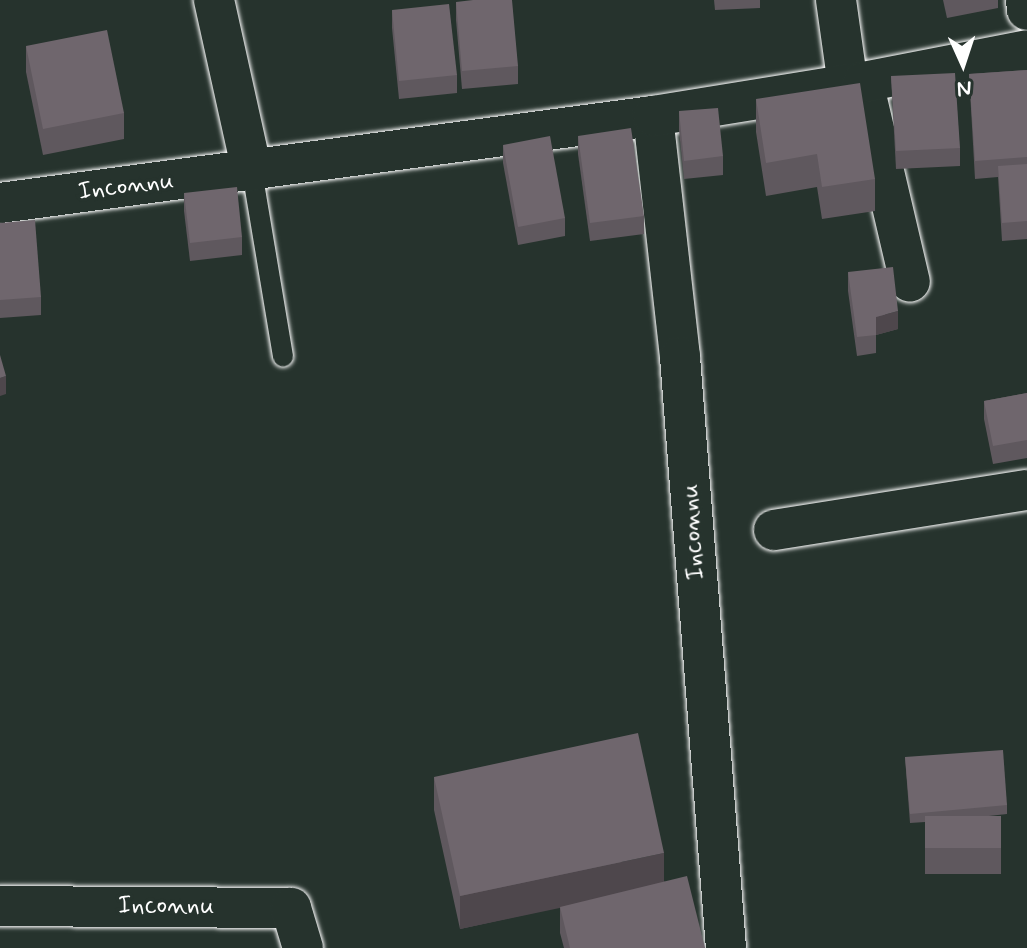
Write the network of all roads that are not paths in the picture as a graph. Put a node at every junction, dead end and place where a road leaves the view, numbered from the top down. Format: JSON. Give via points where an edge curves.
{"nodes":[{"id":1,"x":214,"y":0,"type":"edge"},
{"id":2,"x":836,"y":0,"type":"edge"},
{"id":3,"x":1026,"y":0,"type":"edge"},
{"id":4,"x":1027,"y":10,"type":"edge"},
{"id":5,"x":1027,"y":50,"type":"edge"},
{"id":6,"x":855,"y":84,"type":"junction"},
{"id":7,"x":653,"y":116,"type":"junction"},
{"id":8,"x":252,"y":171,"type":"junction"},
{"id":9,"x":0,"y":203,"type":"edge"},
{"id":10,"x":910,"y":282,"type":"dead end"},
{"id":11,"x":283,"y":356,"type":"dead end"},
{"id":12,"x":1027,"y":490,"type":"edge"},
{"id":13,"x":774,"y":530,"type":"dead end"},
{"id":14,"x":0,"y":906,"type":"edge"},
{"id":15,"x":303,"y":948,"type":"edge"},
{"id":16,"x":726,"y":948,"type":"edge"}],
"edges":[{"from":1,"to":8,"type":"street"},
{"from":2,"to":6,"type":"street"},
{"from":3,"to":4,"type":"street"},
{"from":5,"to":6,"type":"street","name":"Inconnu"},
{"from":6,"to":7,"type":"street","name":"Inconnu"},
{"from":6,"to":10,"type":"street"},
{"from":7,"to":8,"type":"street","name":"Inconnu"},
{"from":7,"to":16,"type":"street","name":"Inconnu","via":[[680,357]]},
{"from":8,"to":9,"type":"street","name":"Inconnu"},
{"from":8,"to":11,"type":"lane"},
{"from":12,"to":13,"type":"street"},
{"from":14,"to":15,"type":"street","name":"Inconnu","via":[[291,908]]}]}
